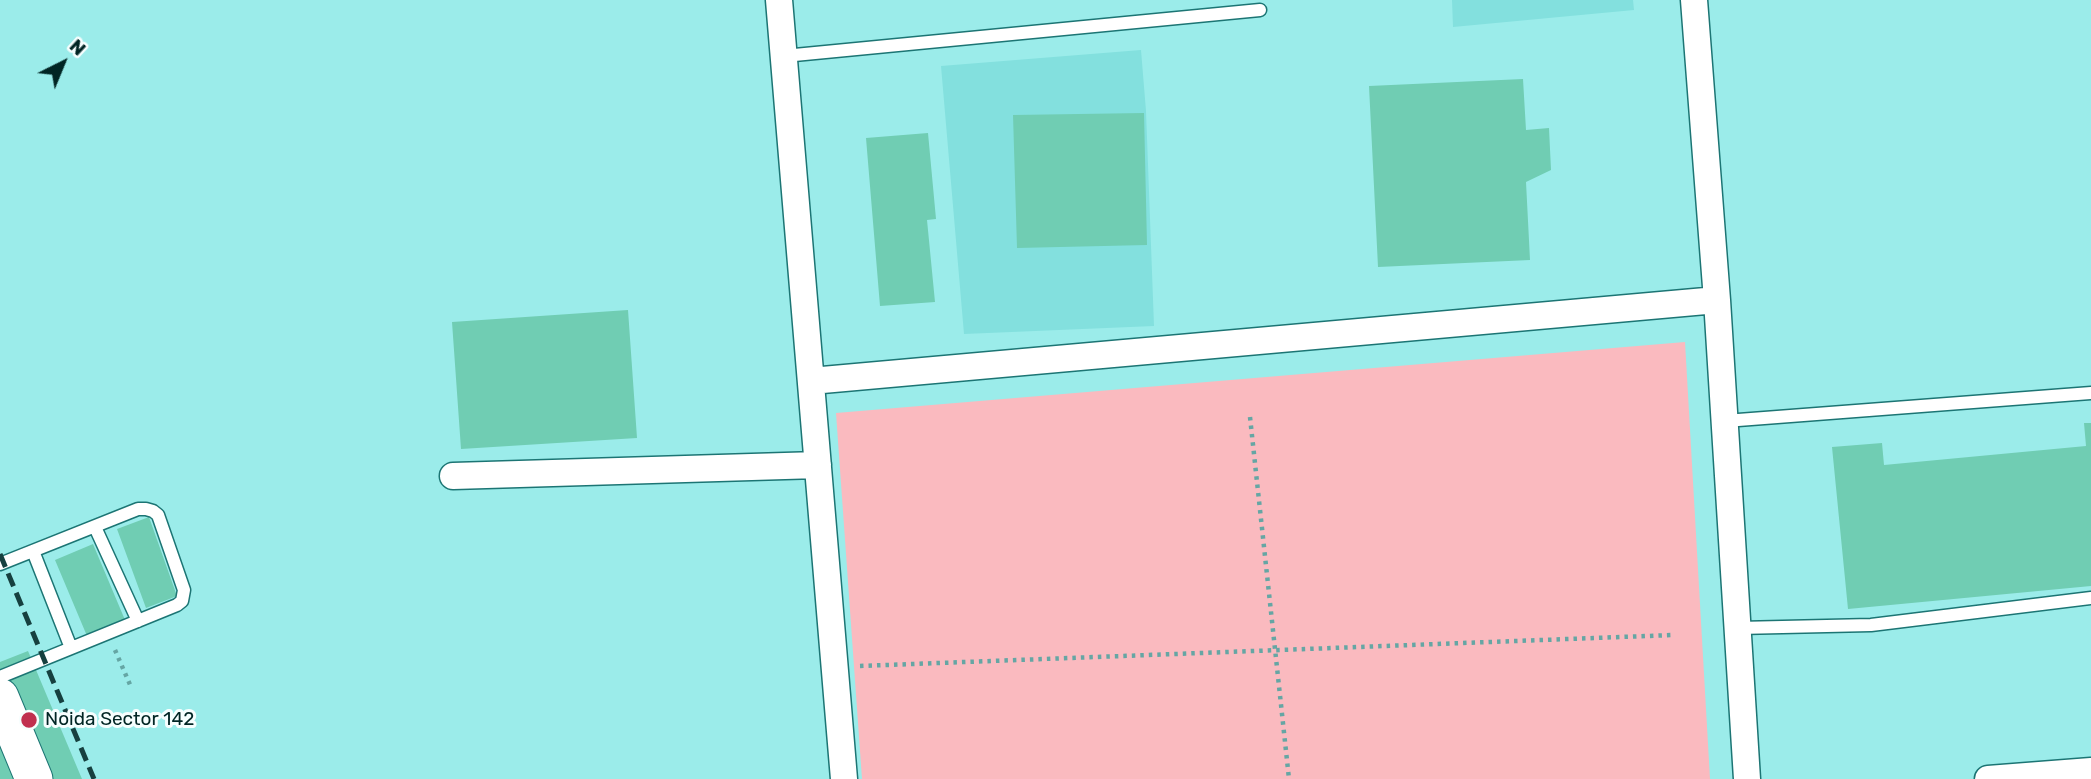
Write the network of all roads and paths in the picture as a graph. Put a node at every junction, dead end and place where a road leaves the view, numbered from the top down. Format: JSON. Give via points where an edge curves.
{"nodes":[{"id":1,"x":779,"y":0,"type":"edge"},
{"id":2,"x":1694,"y":0,"type":"edge"},
{"id":3,"x":1260,"y":10,"type":"dead end"},
{"id":4,"x":785,"y":56,"type":"junction"},
{"id":5,"x":1717,"y":300,"type":"junction"},
{"id":6,"x":811,"y":381,"type":"junction"},
{"id":7,"x":2091,"y":393,"type":"edge"},
{"id":8,"x":1250,"y":417,"type":"dead end"},
{"id":9,"x":1725,"y":421,"type":"junction"},
{"id":10,"x":818,"y":465,"type":"junction"},
{"id":11,"x":453,"y":476,"type":"dead end"},
{"id":12,"x":95,"y":527,"type":"junction"},
{"id":13,"x":33,"y":551,"type":"junction"},
{"id":14,"x":0,"y":564,"type":"edge"},
{"id":15,"x":2091,"y":598,"type":"edge"},
{"id":16,"x":138,"y":621,"type":"junction"},
{"id":17,"x":1738,"y":628,"type":"junction"},
{"id":18,"x":108,"y":634,"type":"junction"},
{"id":19,"x":1673,"y":635,"type":"dead end"},
{"id":20,"x":71,"y":649,"type":"junction"},
{"id":21,"x":1275,"y":650,"type":"junction"},
{"id":22,"x":835,"y":667,"type":"junction"},
{"id":23,"x":0,"y":677,"type":"edge"},
{"id":24,"x":131,"y":687,"type":"dead end"},
{"id":25,"x":0,"y":697,"type":"edge"},
{"id":26,"x":2091,"y":771,"type":"edge"},
{"id":27,"x":34,"y":779,"type":"edge"},
{"id":28,"x":844,"y":779,"type":"edge"},
{"id":29,"x":1289,"y":779,"type":"edge"},
{"id":30,"x":1747,"y":779,"type":"edge"},
{"id":31,"x":1988,"y":779,"type":"edge"}],
"edges":[{"from":1,"to":4,"type":"street"},
{"from":2,"to":5,"type":"street"},
{"from":3,"to":4,"type":"lane"},
{"from":4,"to":6,"type":"street"},
{"from":5,"to":6,"type":"street"},
{"from":5,"to":9,"type":"street"},
{"from":6,"to":10,"type":"street"},
{"from":7,"to":9,"type":"lane"},
{"from":8,"to":21,"type":"path"},
{"from":9,"to":17,"type":"street"},
{"from":10,"to":11,"type":"street"},
{"from":10,"to":22,"type":"street"},
{"from":12,"to":13,"type":"lane"},
{"from":12,"to":16,"type":"lane"},
{"from":12,"to":16,"type":"lane","via":[[138,509],[158,515],[184,595],[177,605]]},
{"from":13,"to":14,"type":"lane"},
{"from":13,"to":20,"type":"lane"},
{"from":15,"to":17,"type":"lane","via":[[1871,625]]},
{"from":16,"to":18,"type":"lane"},
{"from":17,"to":30,"type":"street"},
{"from":18,"to":20,"type":"lane"},
{"from":18,"to":24,"type":"path"},
{"from":19,"to":21,"type":"path"},
{"from":20,"to":23,"type":"lane"},
{"from":21,"to":22,"type":"path"},
{"from":21,"to":29,"type":"path"},
{"from":22,"to":28,"type":"street"},
{"from":25,"to":27,"type":"street"},
{"from":26,"to":31,"type":"street"}]}
